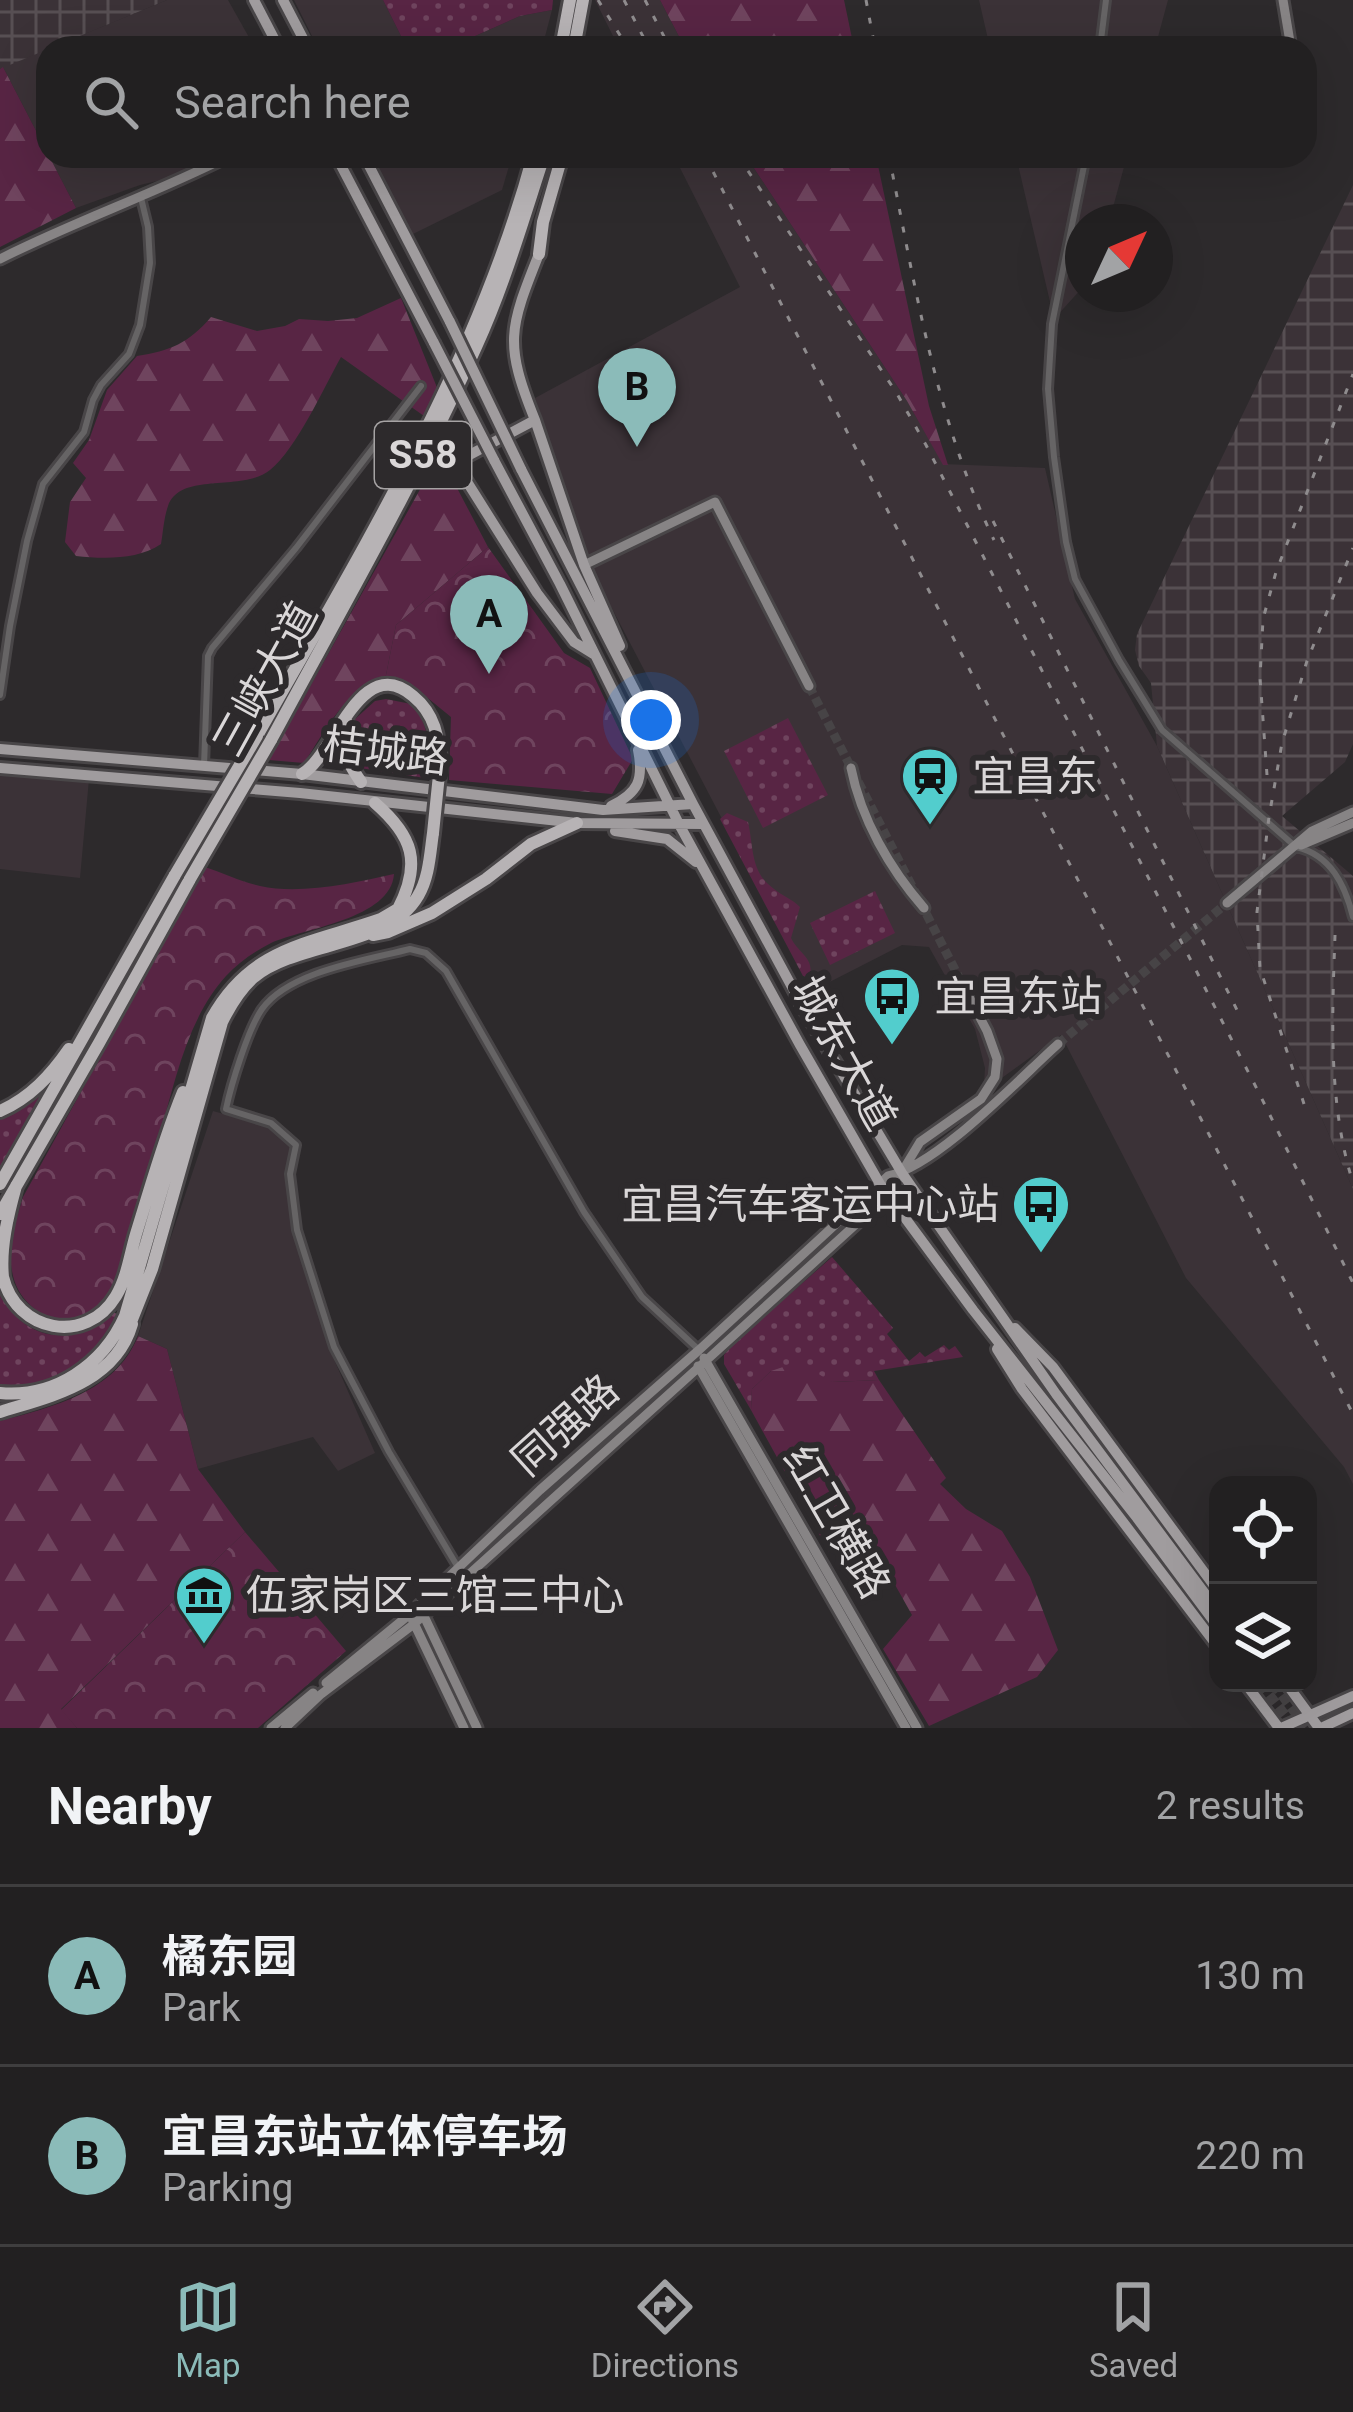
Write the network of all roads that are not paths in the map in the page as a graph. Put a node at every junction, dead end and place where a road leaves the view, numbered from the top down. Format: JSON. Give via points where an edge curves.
{"nodes":[{"id":1,"x":254,"y":0,"type":"edge"},
{"id":2,"x":283,"y":0,"type":"edge"},
{"id":3,"x":570,"y":0,"type":"edge"},
{"id":4,"x":584,"y":0,"type":"edge"},
{"id":5,"x":1106,"y":0,"type":"edge"},
{"id":6,"x":1283,"y":0,"type":"edge"},
{"id":7,"x":273,"y":36,"type":"edge"},
{"id":8,"x":302,"y":36,"type":"edge"},
{"id":9,"x":563,"y":36,"type":"edge"},
{"id":10,"x":580,"y":36,"type":"edge"},
{"id":11,"x":1102,"y":36,"type":"edge"},
{"id":12,"x":1290,"y":36,"type":"edge"},
{"id":13,"x":205,"y":168,"type":"edge"},
{"id":14,"x":342,"y":168,"type":"edge"},
{"id":15,"x":370,"y":168,"type":"edge"},
{"id":16,"x":529,"y":168,"type":"edge"},
{"id":17,"x":540,"y":168,"type":"edge"},
{"id":18,"x":559,"y":168,"type":"edge"},
{"id":19,"x":1084,"y":168,"type":"edge"},
{"id":20,"x":141,"y":198,"type":"junction"},
{"id":21,"x":539,"y":254,"type":"joint"},
{"id":22,"x":0,"y":259,"type":"edge"},
{"id":23,"x":421,"y":386,"type":"dead end"},
{"id":24,"x":535,"y":419,"type":"junction"},
{"id":25,"x":584,"y":565,"type":"junction"},
{"id":26,"x":595,"y":655,"type":"junction"},
{"id":27,"x":809,"y":686,"type":"tunnel mouth"},
{"id":28,"x":0,"y":695,"type":"edge"},
{"id":29,"x":635,"y":735,"type":"junction"},
{"id":30,"x":264,"y":738,"type":"junction"},
{"id":31,"x":0,"y":749,"type":"edge"},
{"id":32,"x":670,"y":758,"type":"junction"},
{"id":33,"x":438,"y":765,"type":"junction"},
{"id":34,"x":204,"y":766,"type":"junction"},
{"id":35,"x":0,"y":768,"type":"edge"},
{"id":36,"x":850,"y":768,"type":"dead end"},
{"id":37,"x":302,"y":774,"type":"junction"},
{"id":38,"x":361,"y":782,"type":"junction"},
{"id":39,"x":375,"y":803,"type":"junction"},
{"id":40,"x":693,"y":804,"type":"junction"},
{"id":41,"x":671,"y":807,"type":"junction"},
{"id":42,"x":603,"y":810,"type":"junction"},
{"id":43,"x":1353,"y":812,"type":"edge"},
{"id":44,"x":577,"y":823,"type":"junction"},
{"id":45,"x":1353,"y":823,"type":"edge"},
{"id":46,"x":704,"y":824,"type":"junction"},
{"id":47,"x":680,"y":826,"type":"junction"},
{"id":48,"x":430,"y":833,"type":"junction"},
{"id":49,"x":1296,"y":847,"type":"junction"},
{"id":50,"x":706,"y":872,"type":"junction"},
{"id":51,"x":183,"y":877,"type":"junction"},
{"id":52,"x":1227,"y":903,"type":"tunnel mouth"},
{"id":53,"x":924,"y":908,"type":"dead end"},
{"id":54,"x":398,"y":909,"type":"junction"},
{"id":55,"x":1353,"y":916,"type":"edge"},
{"id":56,"x":360,"y":937,"type":"junction"},
{"id":57,"x":966,"y":991,"type":"tunnel mouth"},
{"id":58,"x":100,"y":1004,"type":"junction"},
{"id":59,"x":212,"y":1018,"type":"junction"},
{"id":60,"x":1058,"y":1044,"type":"tunnel mouth"},
{"id":61,"x":0,"y":1111,"type":"edge"},
{"id":62,"x":902,"y":1173,"type":"junction"},
{"id":63,"x":0,"y":1184,"type":"edge"},
{"id":64,"x":880,"y":1184,"type":"junction"},
{"id":65,"x":16,"y":1186,"type":"junction"},
{"id":66,"x":888,"y":1195,"type":"junction"},
{"id":67,"x":0,"y":1214,"type":"edge"},
{"id":68,"x":985,"y":1296,"type":"junction"},
{"id":69,"x":973,"y":1310,"type":"junction"},
{"id":70,"x":136,"y":1312,"type":"junction"},
{"id":71,"x":699,"y":1358,"type":"junction"},
{"id":72,"x":0,"y":1396,"type":"edge"},
{"id":73,"x":0,"y":1412,"type":"edge"},
{"id":74,"x":459,"y":1569,"type":"junction"},
{"id":75,"x":1213,"y":1584,"type":"edge"},
{"id":76,"x":1209,"y":1599,"type":"edge"},
{"id":77,"x":417,"y":1615,"type":"junction"},
{"id":78,"x":1209,"y":1616,"type":"edge"},
{"id":79,"x":1209,"y":1635,"type":"edge"},
{"id":80,"x":1252,"y":1692,"type":"edge"},
{"id":81,"x":1293,"y":1692,"type":"edge"},
{"id":82,"x":1353,"y":1696,"type":"edge"},
{"id":83,"x":1353,"y":1713,"type":"edge"},
{"id":84,"x":1310,"y":1716,"type":"junction"},
{"id":85,"x":271,"y":1728,"type":"edge"},
{"id":86,"x":285,"y":1728,"type":"edge"},
{"id":87,"x":464,"y":1728,"type":"edge"},
{"id":88,"x":477,"y":1728,"type":"edge"},
{"id":89,"x":906,"y":1728,"type":"edge"},
{"id":90,"x":917,"y":1728,"type":"edge"},
{"id":91,"x":1281,"y":1728,"type":"edge"},
{"id":92,"x":1320,"y":1728,"type":"edge"}],
"edges":[{"from":1,"to":7,"type":"main road"},
{"from":2,"to":8,"type":"main road"},
{"from":3,"to":9,"type":"highway"},
{"from":4,"to":10,"type":"highway"},
{"from":5,"to":11,"type":"street"},
{"from":6,"to":12,"type":"street"},
{"from":13,"to":20,"type":"street"},
{"from":14,"to":26,"type":"main road","name":"城东大道","bridge":true},
{"from":15,"to":32,"type":"main road","name":"城东大道","bridge":true},
{"from":16,"to":30,"type":"highway","name":"三峡大道","number":"S58","via":[[469,339]]},
{"from":17,"to":30,"type":"highway","name":"三峡大道","number":"S58","via":[[478,344],[400,503]]},
{"from":18,"to":21,"type":"highway"},
{"from":19,"to":49,"type":"street","via":[[1052,324],[1048,389],[1076,579],[1162,730]]},
{"from":20,"to":22,"type":"street"},
{"from":20,"to":28,"type":"street","via":[[151,263],[140,325],[129,354],[93,400],[84,432],[44,484]]},
{"from":21,"to":24,"type":"main road","via":[[512,342]]},
{"from":23,"to":34,"type":"street","via":[[208,656]]},
{"from":24,"to":25,"type":"main road"},
{"from":24,"to":26,"type":"main road","via":[[460,460],[459,470],[537,593],[574,642]]},
{"from":25,"to":27,"type":"street","via":[[716,502]]},
{"from":25,"to":32,"type":"main road"},
{"from":26,"to":29,"type":"main road","name":"城东大道"},
{"from":29,"to":41,"type":"main road","name":"城东大道"},
{"from":29,"to":42,"type":"main road","via":[[640,781]]},
{"from":30,"to":51,"type":"highway","name":"三峡大道","number":"S58","bridge":true},
{"from":31,"to":34,"type":"main road","name":"桔城路"},
{"from":32,"to":40,"type":"main road","name":"城东大道"},
{"from":33,"to":37,"type":"highway","via":[[424,706],[386,686],[358,699]]},
{"from":33,"to":38,"type":"highway","via":[[422,711],[401,694],[381,692],[363,700],[343,732]]},
{"from":33,"to":48,"type":"highway","bridge":true},
{"from":34,"to":37,"type":"main road","name":"桔城路"},
{"from":35,"to":39,"type":"main road","name":"桔城路"},
{"from":36,"to":53,"type":"street","via":[[898,878]]},
{"from":37,"to":38,"type":"main road","name":"桔城路"},
{"from":38,"to":42,"type":"main road","name":"桔城路"},
{"from":39,"to":44,"type":"main road","name":"桔城路"},
{"from":39,"to":54,"type":"highway","via":[[411,848]]},
{"from":40,"to":41,"type":"main road","name":"桔城路"},
{"from":40,"to":46,"type":"main road","name":"城东大道"},
{"from":41,"to":42,"type":"main road","name":"桔城路"},
{"from":41,"to":47,"type":"main road","name":"城东大道"},
{"from":43,"to":49,"type":"street"},
{"from":44,"to":47,"type":"main road","name":"桔城路"},
{"from":44,"to":50,"type":"main road","via":[[667,839]]},
{"from":44,"to":56,"type":"highway","via":[[531,844],[432,914]]},
{"from":45,"to":49,"type":"street"},
{"from":46,"to":47,"type":"main road","name":"桔城路"},
{"from":46,"to":62,"type":"main road","name":"城东大道"},
{"from":47,"to":50,"type":"main road","name":"城东大道"},
{"from":48,"to":54,"type":"highway","via":[[419,883]]},
{"from":48,"to":56,"type":"highway","via":[[413,904]]},
{"from":49,"to":52,"type":"street"},
{"from":49,"to":55,"type":"street","via":[[1342,881]]},
{"from":50,"to":64,"type":"main road","name":"城东大道"},
{"from":51,"to":58,"type":"highway","name":"三峡大道","number":"S58"},
{"from":51,"to":65,"type":"highway","name":"三峡大道","number":"S58"},
{"from":54,"to":59,"type":"highway","via":[[266,958],[232,986]]},
{"from":56,"to":70,"type":"highway","via":[[274,965],[232,1003]]},
{"from":57,"to":62,"type":"street","via":[[997,1068],[981,1099],[920,1142]]},
{"from":58,"to":61,"type":"highway","via":[[57,1067]]},
{"from":58,"to":63,"type":"highway","name":"三峡大道","number":"S58"},
{"from":59,"to":65,"type":"highway","via":[[118,1292],[96,1319],[52,1327],[10,1296],[0,1261]]},
{"from":59,"to":72,"type":"highway","via":[[116,1335],[74,1377]]},
{"from":60,"to":62,"type":"street","name":"同强路","via":[[936,1153]]},
{"from":62,"to":64,"type":"street","name":"同强路"},
{"from":62,"to":66,"type":"street","name":"同强路"},
{"from":62,"to":68,"type":"main road","name":"城东大道"},
{"from":64,"to":66,"type":"main road","name":"城东大道"},
{"from":64,"to":71,"type":"street","name":"同强路"},
{"from":65,"to":67,"type":"highway","name":"三峡大道","number":"S58"},
{"from":66,"to":69,"type":"main road","name":"城东大道"},
{"from":66,"to":71,"type":"street","name":"同强路"},
{"from":68,"to":75,"type":"main road","via":[[1053,1367]]},
{"from":68,"to":76,"type":"main road","name":"城东大道"},
{"from":69,"to":78,"type":"main road","name":"城东大道"},
{"from":69,"to":79,"type":"main road","via":[[1022,1390]]},
{"from":70,"to":72,"type":"highway","via":[[110,1355],[68,1388]]},
{"from":70,"to":73,"type":"highway","via":[[129,1337],[94,1376]]},
{"from":71,"to":74,"type":"street","name":"同强路"},
{"from":71,"to":74,"type":"street","via":[[642,1297],[584,1212],[446,971],[410,949],[287,987],[262,1009],[226,1108],[271,1124],[296,1145],[290,1174],[297,1230],[334,1348]]},
{"from":71,"to":77,"type":"street","name":"同强路"},
{"from":71,"to":89,"type":"street","name":"红卫横路"},
{"from":71,"to":90,"type":"street","name":"红卫横路"},
{"from":74,"to":77,"type":"street","name":"同强路"},
{"from":77,"to":85,"type":"street","name":"同强路"},
{"from":77,"to":86,"type":"street","name":"同强路"},
{"from":77,"to":87,"type":"street"},
{"from":77,"to":88,"type":"street"},
{"from":80,"to":91,"type":"main road"},
{"from":81,"to":84,"type":"main road"},
{"from":82,"to":84,"type":"main road"},
{"from":83,"to":92,"type":"main road"},
{"from":84,"to":91,"type":"main road"},
{"from":84,"to":92,"type":"main road"}]}
